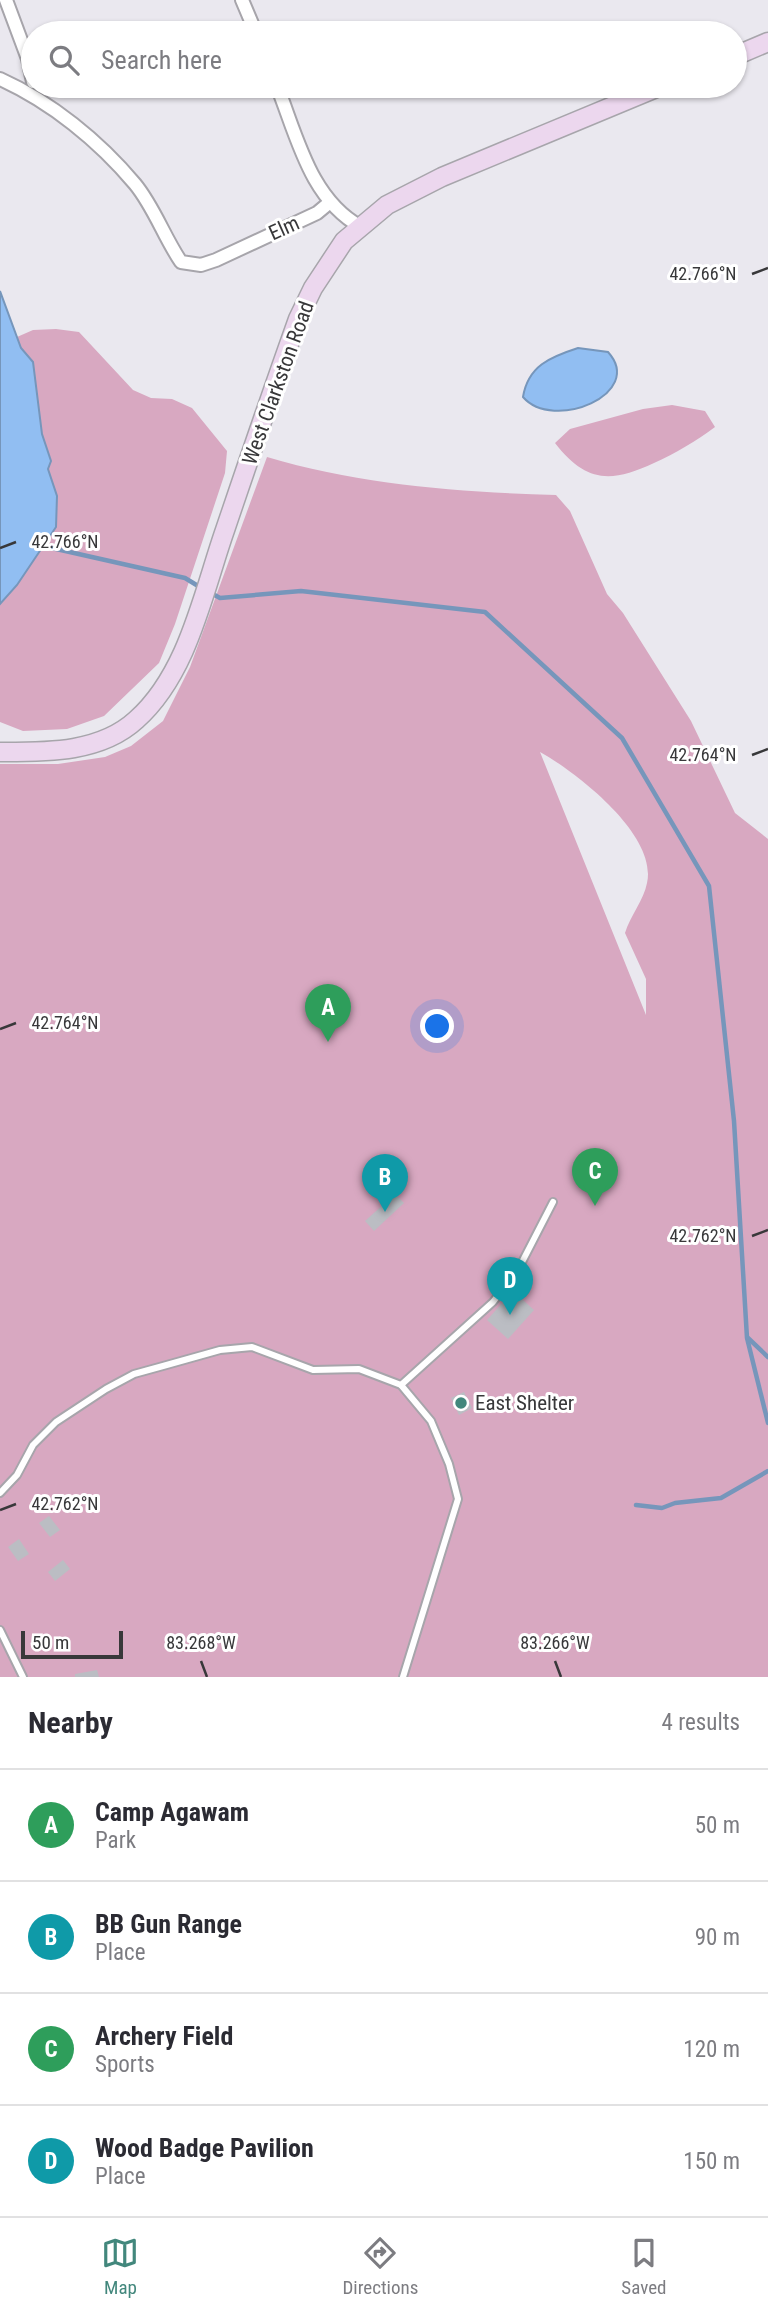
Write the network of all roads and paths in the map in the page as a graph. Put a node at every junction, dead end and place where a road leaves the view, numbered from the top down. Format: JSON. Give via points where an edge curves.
{"nodes":[{"id":1,"x":6,"y":0,"type":"edge"},
{"id":2,"x":242,"y":0,"type":"edge"},
{"id":3,"x":251,"y":21,"type":"edge"},
{"id":4,"x":21,"y":40,"type":"edge"},
{"id":5,"x":768,"y":42,"type":"edge"},
{"id":6,"x":747,"y":51,"type":"edge"},
{"id":7,"x":0,"y":79,"type":"edge"},
{"id":8,"x":21,"y":85,"type":"edge"},
{"id":9,"x":45,"y":98,"type":"edge"},
{"id":10,"x":281,"y":98,"type":"edge"},
{"id":11,"x":632,"y":98,"type":"edge"},
{"id":12,"x":329,"y":203,"type":"junction"},
{"id":13,"x":361,"y":227,"type":"junction"},
{"id":14,"x":0,"y":752,"type":"edge"},
{"id":15,"x":553,"y":1202,"type":"dead end"},
{"id":16,"x":401,"y":1385,"type":"junction"},
{"id":17,"x":0,"y":1493,"type":"edge"},
{"id":18,"x":0,"y":1630,"type":"edge"},
{"id":19,"x":23,"y":1677,"type":"edge"},
{"id":20,"x":403,"y":1677,"type":"edge"}],
"edges":[{"from":1,"to":4,"type":"street"},
{"from":2,"to":3,"type":"street"},
{"from":5,"to":6,"type":"main road"},
{"from":7,"to":8,"type":"street"},
{"from":9,"to":12,"type":"street","name":"Elm","via":[[136,185],[181,262],[201,265],[317,214]]},
{"from":10,"to":12,"type":"street","via":[[314,180]]},
{"from":11,"to":13,"type":"main road","name":"West Clarkston Road","via":[[442,177],[387,205]]},
{"from":12,"to":13,"type":"street"},
{"from":13,"to":14,"type":"main road","name":"West Clarkston Road","via":[[344,241],[298,319],[192,625],[166,685],[137,720],[91,745]]},
{"from":15,"to":16,"type":"lane","via":[[519,1268],[493,1302]]},
{"from":16,"to":17,"type":"lane","via":[[359,1369],[313,1370],[252,1347],[220,1350],[134,1374],[106,1389],[56,1422],[33,1445],[17,1475]]},
{"from":16,"to":20,"type":"lane","via":[[430,1421],[458,1499]]},
{"from":18,"to":19,"type":"lane"}]}
